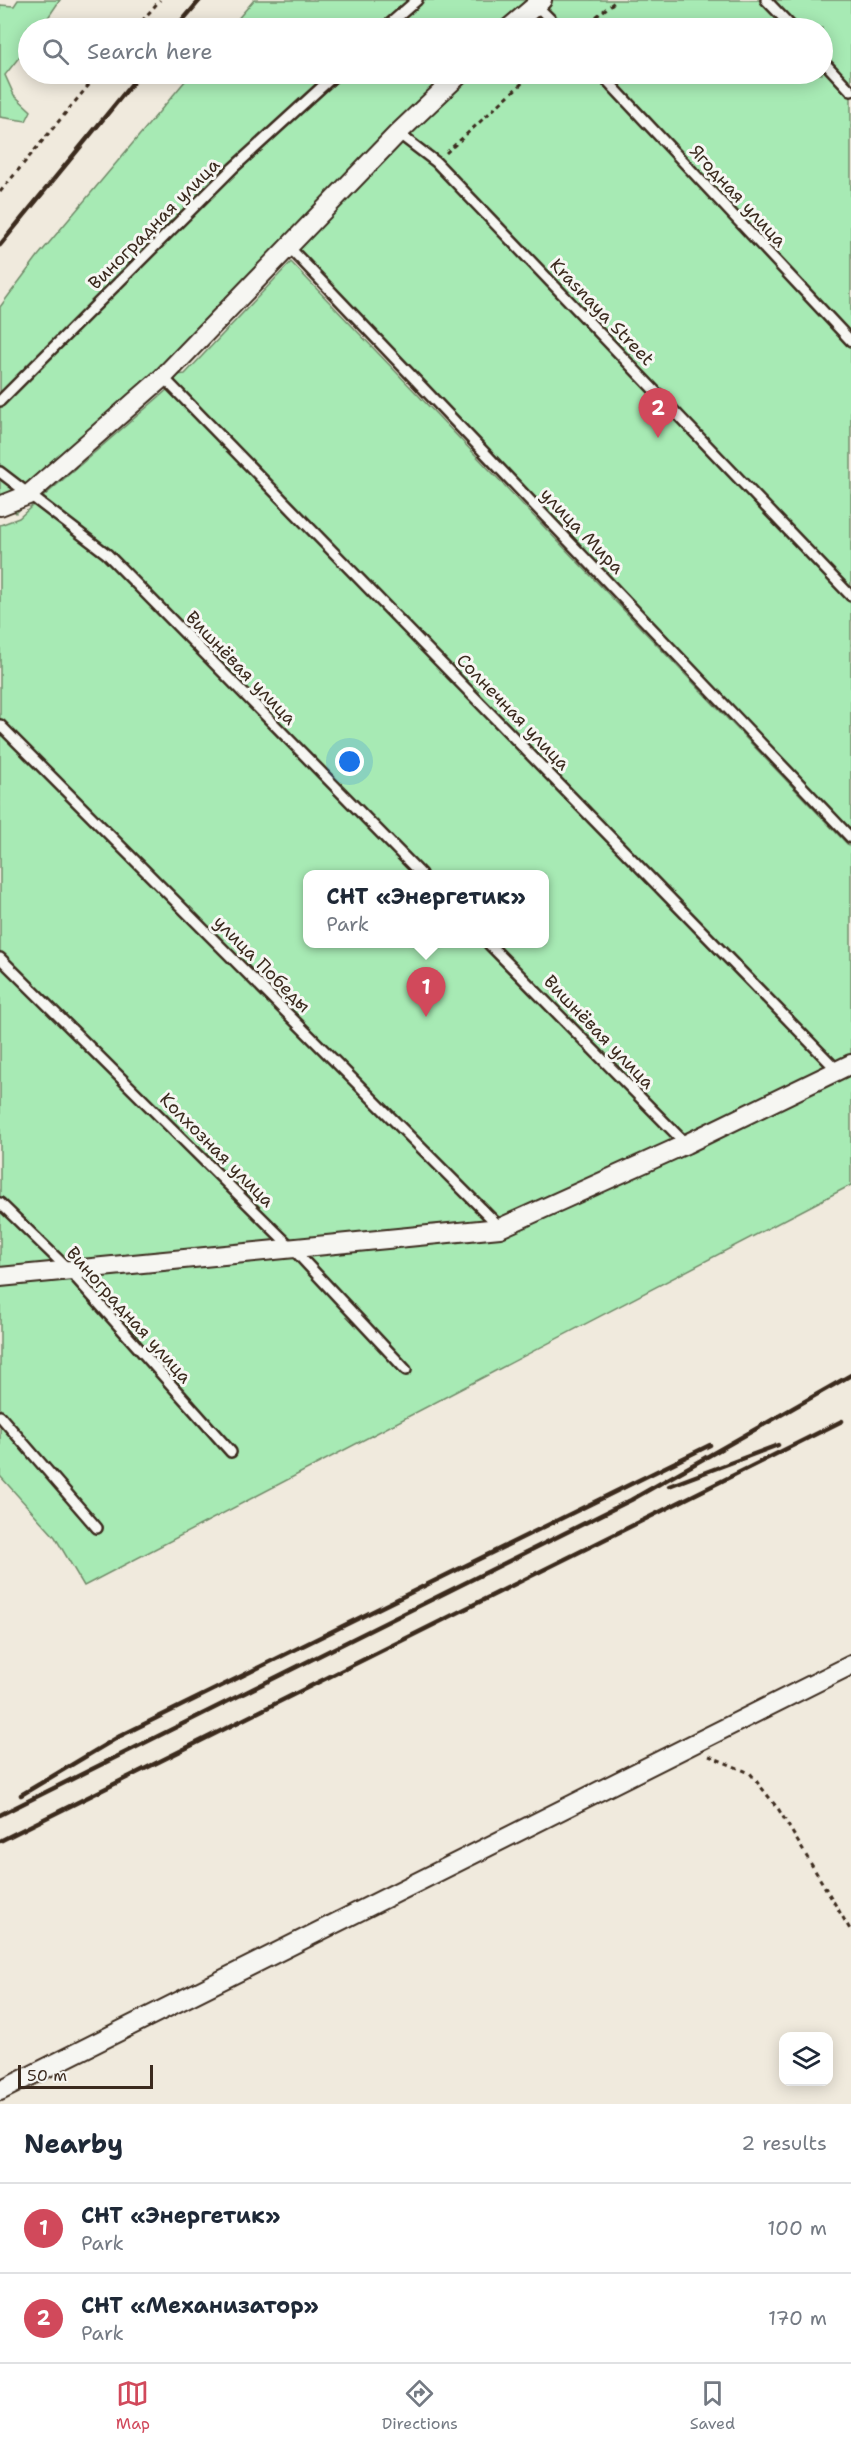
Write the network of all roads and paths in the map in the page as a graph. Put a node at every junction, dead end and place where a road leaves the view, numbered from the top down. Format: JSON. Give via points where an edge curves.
{"nodes":[{"id":1,"x":160,"y":0,"type":"edge"},
{"id":2,"x":417,"y":0,"type":"edge"},
{"id":3,"x":617,"y":0,"type":"edge"},
{"id":4,"x":766,"y":0,"type":"edge"},
{"id":5,"x":539,"y":2,"type":"edge"},
{"id":6,"x":145,"y":18,"type":"edge"},
{"id":7,"x":397,"y":18,"type":"edge"},
{"id":8,"x":521,"y":18,"type":"edge"},
{"id":9,"x":551,"y":18,"type":"edge"},
{"id":10,"x":594,"y":18,"type":"edge"},
{"id":11,"x":783,"y":18,"type":"edge"},
{"id":12,"x":833,"y":72,"type":"edge"},
{"id":13,"x":90,"y":84,"type":"edge"},
{"id":14,"x":325,"y":84,"type":"edge"},
{"id":15,"x":450,"y":84,"type":"edge"},
{"id":16,"x":521,"y":84,"type":"edge"},
{"id":17,"x":610,"y":84,"type":"edge"},
{"id":18,"x":851,"y":91,"type":"edge"},
{"id":19,"x":399,"y":133,"type":"junction"},
{"id":20,"x":435,"y":162,"type":"junction"},
{"id":21,"x":0,"y":192,"type":"edge"},
{"id":22,"x":289,"y":247,"type":"junction"},
{"id":23,"x":851,"y":341,"type":"edge"},
{"id":24,"x":163,"y":377,"type":"junction"},
{"id":25,"x":0,"y":401,"type":"edge"},
{"id":26,"x":0,"y":472,"type":"edge"},
{"id":27,"x":28,"y":495,"type":"junction"},
{"id":28,"x":0,"y":506,"type":"edge"},
{"id":29,"x":851,"y":596,"type":"edge"},
{"id":30,"x":0,"y":725,"type":"edge"},
{"id":31,"x":851,"y":838,"type":"edge"},
{"id":32,"x":417,"y":870,"type":"edge"},
{"id":33,"x":493,"y":948,"type":"edge"},
{"id":34,"x":0,"y":958,"type":"edge"},
{"id":35,"x":845,"y":1068,"type":"edge"},
{"id":36,"x":686,"y":1144,"type":"junction"},
{"id":37,"x":0,"y":1203,"type":"edge"},
{"id":38,"x":500,"y":1227,"type":"junction"},
{"id":39,"x":292,"y":1248,"type":"junction"},
{"id":40,"x":69,"y":1270,"type":"junction"},
{"id":41,"x":0,"y":1277,"type":"edge"},
{"id":42,"x":406,"y":1370,"type":"dead end"},
{"id":43,"x":0,"y":1416,"type":"edge"},
{"id":44,"x":231,"y":1452,"type":"dead end"},
{"id":45,"x":97,"y":1528,"type":"dead end"},
{"id":46,"x":851,"y":1665,"type":"edge"},
{"id":47,"x":688,"y":1746,"type":"junction"},
{"id":48,"x":851,"y":1931,"type":"edge"},
{"id":49,"x":0,"y":2091,"type":"edge"}],
"edges":[{"from":1,"to":6,"type":"path"},
{"from":2,"to":7,"type":"lane"},
{"from":3,"to":10,"type":"path"},
{"from":4,"to":11,"type":"lane"},
{"from":5,"to":8,"type":"street"},
{"from":5,"to":9,"type":"lane"},
{"from":12,"to":18,"type":"lane"},
{"from":13,"to":21,"type":"path"},
{"from":14,"to":25,"type":"lane","name":"Виноградная улица","via":[[233,168]]},
{"from":15,"to":19,"type":"street"},
{"from":16,"to":20,"type":"path"},
{"from":17,"to":23,"type":"lane","name":"Ягодная улица"},
{"from":19,"to":20,"type":"lane","name":"Krasnaya Street"},
{"from":19,"to":22,"type":"street"},
{"from":20,"to":29,"type":"lane","name":"Krasnaya Street"},
{"from":22,"to":24,"type":"street"},
{"from":22,"to":31,"type":"lane","name":"улица Мира"},
{"from":24,"to":27,"type":"street"},
{"from":24,"to":35,"type":"lane","name":"Солнечная улица"},
{"from":26,"to":27,"type":"lane"},
{"from":27,"to":28,"type":"street"},
{"from":27,"to":32,"type":"lane","name":"Вишнёвая улица","via":[[107,554]]},
{"from":30,"to":38,"type":"lane","name":"улица Победы"},
{"from":33,"to":36,"type":"lane","name":"Вишнёвая улица"},
{"from":34,"to":39,"type":"lane","name":"Колхозная улица"},
{"from":35,"to":36,"type":"street"},
{"from":36,"to":38,"type":"street"},
{"from":37,"to":40,"type":"lane","name":"Виноградная улица"},
{"from":38,"to":39,"type":"street"},
{"from":39,"to":40,"type":"street"},
{"from":39,"to":42,"type":"lane","name":"Колхозная улица"},
{"from":40,"to":41,"type":"street"},
{"from":40,"to":44,"type":"lane","name":"Виноградная улица"},
{"from":43,"to":45,"type":"lane"},
{"from":46,"to":47,"type":"street"},
{"from":47,"to":48,"type":"path","via":[[750,1773],[778,1810]]},
{"from":47,"to":49,"type":"street"}]}
